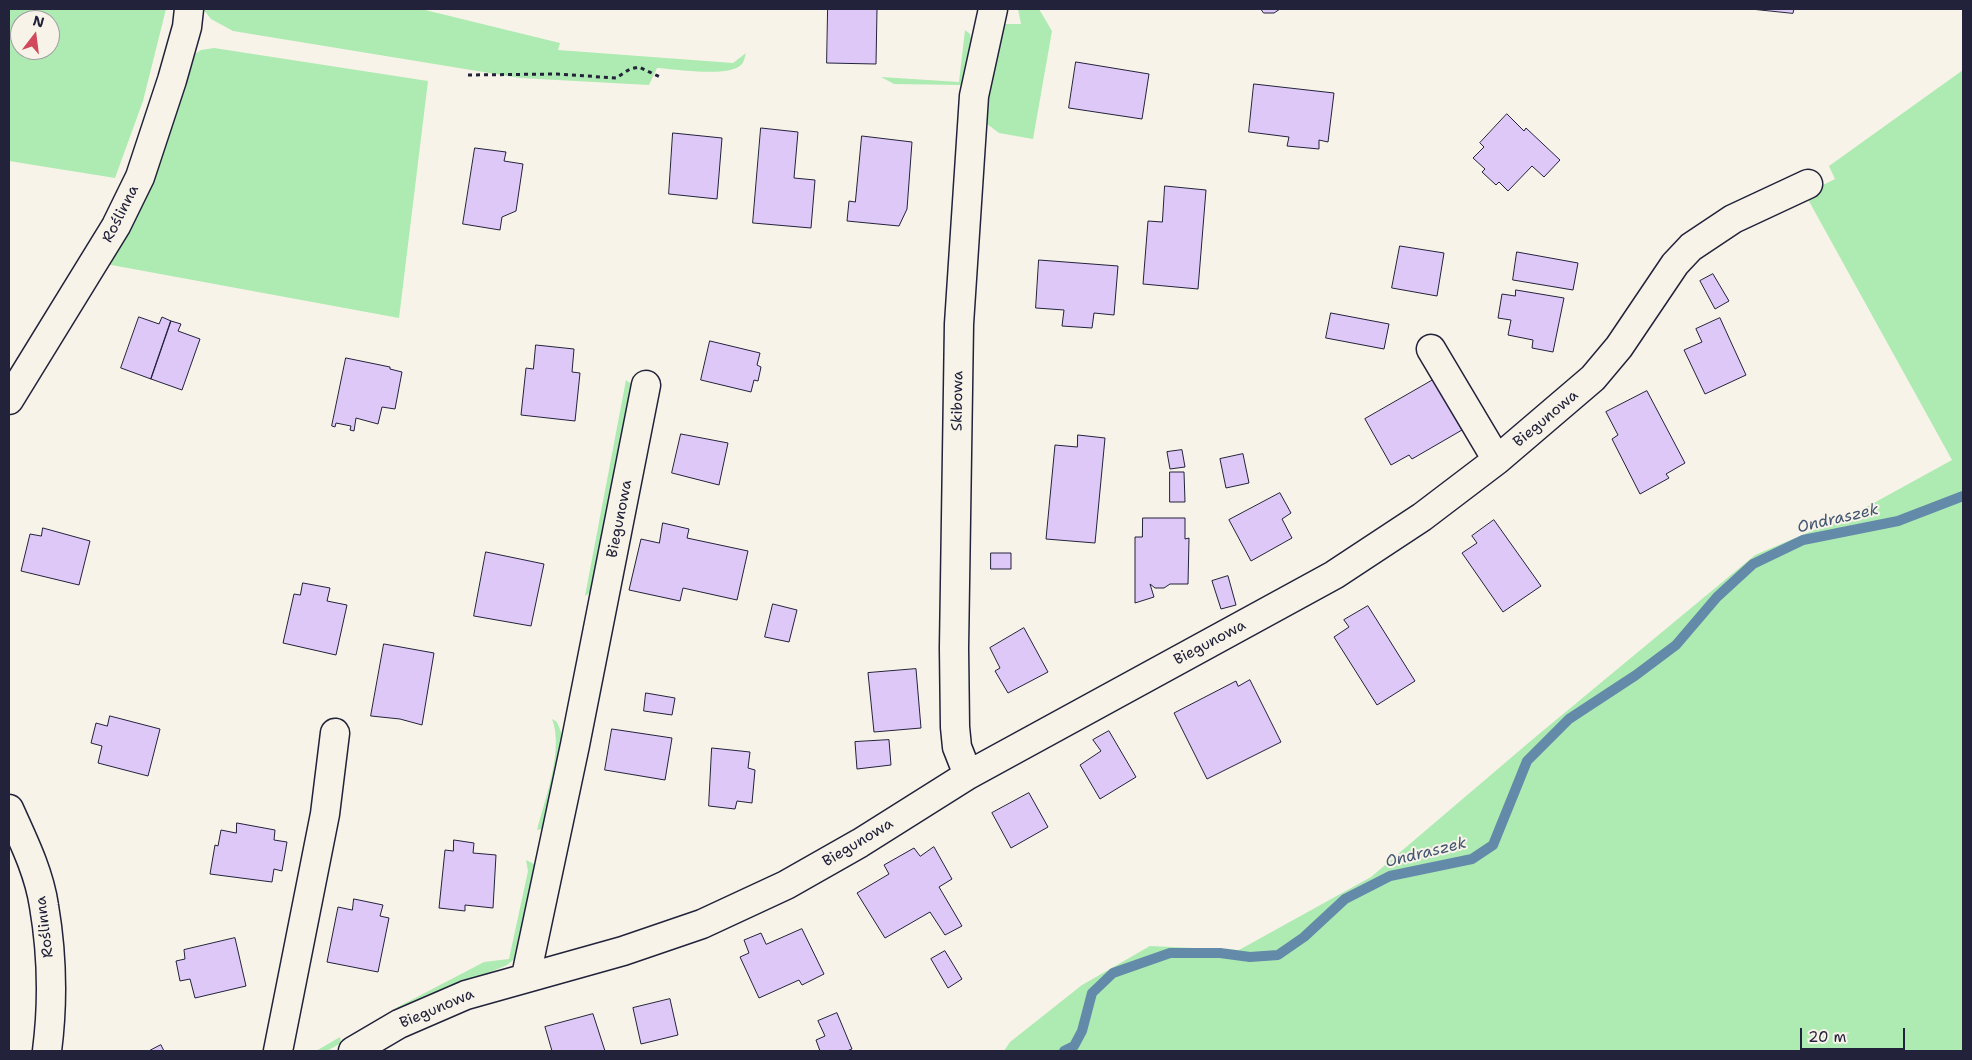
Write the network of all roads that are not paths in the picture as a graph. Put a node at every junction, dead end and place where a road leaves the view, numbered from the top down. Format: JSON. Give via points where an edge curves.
{"nodes":[{"id":1,"x":190,"y":9,"type":"edge"},
{"id":2,"x":991,"y":18,"type":"edge"},
{"id":3,"x":1808,"y":184,"type":"dead end"},
{"id":4,"x":1431,"y":349,"type":"dead end"},
{"id":5,"x":646,"y":384,"type":"dead end"},
{"id":6,"x":9,"y":400,"type":"edge"},
{"id":7,"x":1497,"y":460,"type":"junction"},
{"id":8,"x":335,"y":733,"type":"dead end"},
{"id":9,"x":968,"y":775,"type":"junction"},
{"id":10,"x":9,"y":809,"type":"edge"},
{"id":11,"x":526,"y":976,"type":"junction"},
{"id":12,"x":47,"y":1051,"type":"edge"},
{"id":13,"x":278,"y":1051,"type":"edge"},
{"id":14,"x":353,"y":1051,"type":"edge"}],
"edges":[{"from":1,"to":6,"type":"street","name":"Roślinna","via":[[172,80],[140,177],[116,226]]},
{"from":2,"to":9,"type":"street","name":"Skibowa","via":[[974,96],[959,324],[955,727]]},
{"from":3,"to":7,"type":"street","name":"Biegunowa","via":[[1733,219],[1691,247],[1675,264],[1619,347],[1593,378]]},
{"from":4,"to":7,"type":"street"},
{"from":5,"to":11,"type":"street","name":"Biegunowa"},
{"from":7,"to":9,"type":"street","name":"Biegunowa","via":[[1422,516],[1334,575]]},
{"from":8,"to":13,"type":"street","via":[[325,814]]},
{"from":9,"to":11,"type":"street","name":"Biegunowa","via":[[786,885],[702,924],[623,951]]},
{"from":10,"to":12,"type":"street","name":"Roślinna","via":[[36,872],[44,905],[51,998]]},
{"from":11,"to":14,"type":"street","name":"Biegunowa","via":[[466,995],[399,1024]]}]}
